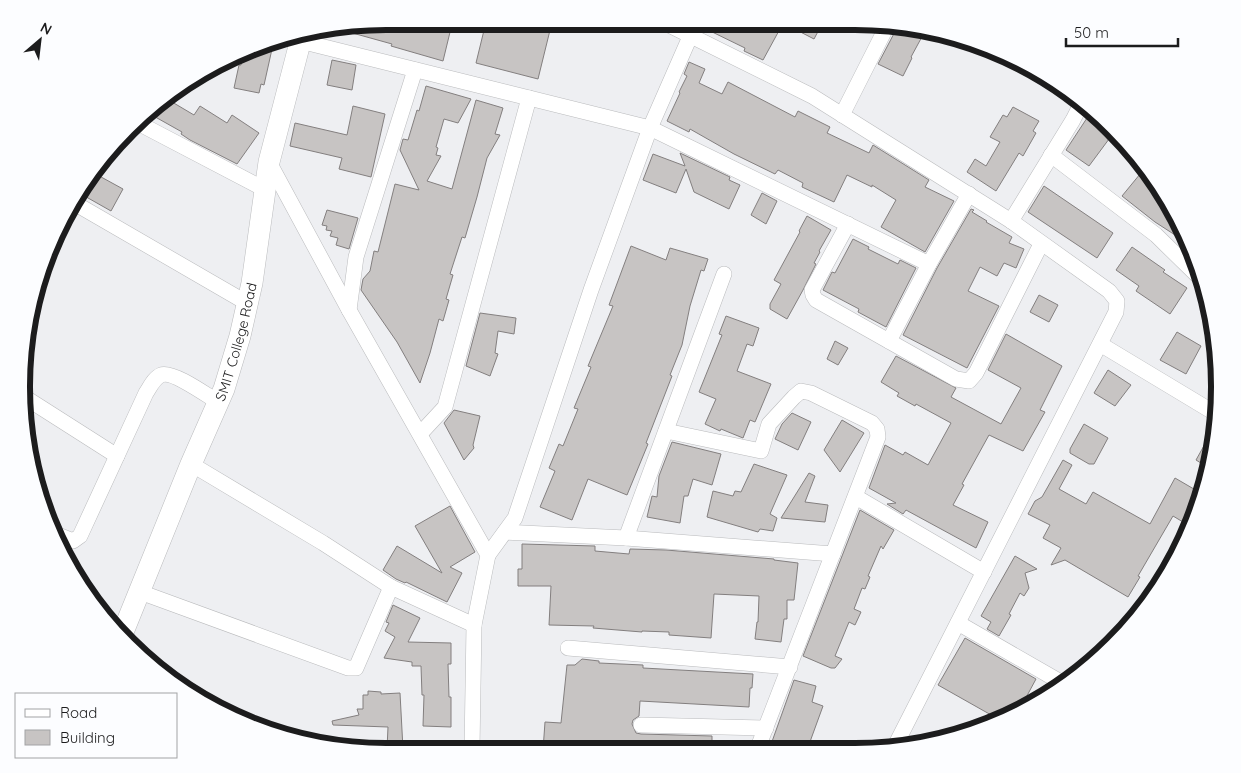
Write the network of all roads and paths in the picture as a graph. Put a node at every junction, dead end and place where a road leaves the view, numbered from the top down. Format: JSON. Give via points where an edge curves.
{"nodes":[{"id":1,"x":693,"y":30,"type":"edge"},
{"id":2,"x":695,"y":30,"type":"edge"},
{"id":3,"x":884,"y":32,"type":"edge"},
{"id":4,"x":306,"y":39,"type":"edge"},
{"id":5,"x":300,"y":41,"type":"edge"},
{"id":6,"x":415,"y":70,"type":"junction"},
{"id":7,"x":529,"y":98,"type":"junction"},
{"id":8,"x":1078,"y":109,"type":"edge"},
{"id":9,"x":842,"y":115,"type":"junction"},
{"id":10,"x":143,"y":126,"type":"edge"},
{"id":11,"x":650,"y":128,"type":"junction"},
{"id":12,"x":1051,"y":155,"type":"junction"},
{"id":13,"x":269,"y":162,"type":"junction"},
{"id":14,"x":264,"y":189,"type":"junction"},
{"id":15,"x":969,"y":194,"type":"junction"},
{"id":16,"x":79,"y":206,"type":"edge"},
{"id":17,"x":1011,"y":221,"type":"junction"},
{"id":18,"x":848,"y":224,"type":"junction"},
{"id":19,"x":1041,"y":244,"type":"junction"},
{"id":20,"x":929,"y":264,"type":"junction"},
{"id":21,"x":1191,"y":270,"type":"edge"},
{"id":22,"x":724,"y":274,"type":"dead end"},
{"id":23,"x":247,"y":304,"type":"junction"},
{"id":24,"x":348,"y":310,"type":"junction"},
{"id":25,"x":889,"y":341,"type":"junction"},
{"id":26,"x":1100,"y":344,"type":"junction"},
{"id":27,"x":31,"y":401,"type":"edge"},
{"id":28,"x":218,"y":402,"type":"junction"},
{"id":29,"x":1210,"y":410,"type":"edge"},
{"id":30,"x":666,"y":431,"type":"junction"},
{"id":31,"x":420,"y":434,"type":"junction"},
{"id":32,"x":116,"y":456,"type":"junction"},
{"id":33,"x":191,"y":464,"type":"junction"},
{"id":34,"x":856,"y":496,"type":"junction"},
{"id":35,"x":505,"y":532,"type":"junction"},
{"id":36,"x":64,"y":538,"type":"edge"},
{"id":37,"x":626,"y":538,"type":"junction"},
{"id":38,"x":833,"y":554,"type":"junction"},
{"id":39,"x":488,"y":555,"type":"junction"},
{"id":40,"x":984,"y":572,"type":"junction"},
{"id":41,"x":391,"y":587,"type":"junction"},
{"id":42,"x":140,"y":592,"type":"junction"},
{"id":43,"x":958,"y":623,"type":"junction"},
{"id":44,"x":474,"y":625,"type":"junction"},
{"id":45,"x":124,"y":629,"type":"edge"},
{"id":46,"x":568,"y":648,"type":"dead end"},
{"id":47,"x":790,"y":667,"type":"junction"},
{"id":48,"x":1057,"y":680,"type":"edge"},
{"id":49,"x":641,"y":725,"type":"dead end"},
{"id":50,"x":766,"y":728,"type":"junction"},
{"id":51,"x":898,"y":740,"type":"edge"},
{"id":52,"x":472,"y":743,"type":"edge"},
{"id":53,"x":760,"y":743,"type":"edge"}],
"edges":[{"from":1,"to":11,"type":"street"},
{"from":2,"to":9,"type":"street"},
{"from":3,"to":9,"type":"street"},
{"from":4,"to":6,"type":"street"},
{"from":5,"to":13,"type":"main road","name":"SMIT College Road"},
{"from":6,"to":7,"type":"street"},
{"from":6,"to":24,"type":"street","via":[[356,257]]},
{"from":7,"to":11,"type":"street"},
{"from":7,"to":31,"type":"street","via":[[445,407]]},
{"from":8,"to":12,"type":"street"},
{"from":9,"to":15,"type":"street"},
{"from":10,"to":14,"type":"street"},
{"from":11,"to":18,"type":"street"},
{"from":11,"to":35,"type":"street","via":[[591,290],[515,518]]},
{"from":12,"to":17,"type":"street"},
{"from":12,"to":21,"type":"street","via":[[1156,236]]},
{"from":13,"to":14,"type":"main road","name":"SMIT College Road"},
{"from":13,"to":24,"type":"street"},
{"from":14,"to":23,"type":"main road","name":"SMIT College Road"},
{"from":15,"to":17,"type":"street"},
{"from":15,"to":20,"type":"street"},
{"from":16,"to":23,"type":"street"},
{"from":17,"to":19,"type":"street"},
{"from":18,"to":20,"type":"street"},
{"from":18,"to":25,"type":"street","via":[[812,295]]},
{"from":19,"to":25,"type":"street","via":[[970,381],[956,379]]},
{"from":19,"to":26,"type":"street","via":[[1109,291],[1117,301],[1116,312]]},
{"from":20,"to":25,"type":"street"},
{"from":22,"to":30,"type":"street"},
{"from":23,"to":28,"type":"main road","name":"SMIT College Road","via":[[238,345]]},
{"from":24,"to":31,"type":"street"},
{"from":26,"to":29,"type":"street"},
{"from":26,"to":40,"type":"street"},
{"from":27,"to":32,"type":"street"},
{"from":28,"to":32,"type":"street","via":[[181,380],[168,374],[161,375],[146,393]]},
{"from":28,"to":33,"type":"main road","name":"SMIT College Road"},
{"from":30,"to":34,"type":"street","via":[[761,451],[769,424],[801,391],[812,393],[878,429],[878,438]]},
{"from":30,"to":37,"type":"street"},
{"from":31,"to":39,"type":"street"},
{"from":32,"to":36,"type":"street","via":[[80,536],[73,542]]},
{"from":33,"to":41,"type":"street"},
{"from":33,"to":42,"type":"main road","name":"SMIT College Road"},
{"from":34,"to":38,"type":"street"},
{"from":34,"to":40,"type":"street"},
{"from":35,"to":37,"type":"street"},
{"from":35,"to":39,"type":"street"},
{"from":37,"to":38,"type":"street"},
{"from":38,"to":47,"type":"street"},
{"from":39,"to":44,"type":"street"},
{"from":40,"to":43,"type":"street"},
{"from":41,"to":42,"type":"street","via":[[356,668],[348,668]]},
{"from":41,"to":44,"type":"street"},
{"from":42,"to":45,"type":"main road","name":"SMIT College Road"},
{"from":43,"to":48,"type":"street"},
{"from":43,"to":51,"type":"street"},
{"from":44,"to":52,"type":"street"},
{"from":46,"to":47,"type":"street"},
{"from":47,"to":50,"type":"street"},
{"from":49,"to":50,"type":"street"},
{"from":50,"to":53,"type":"street"}]}
